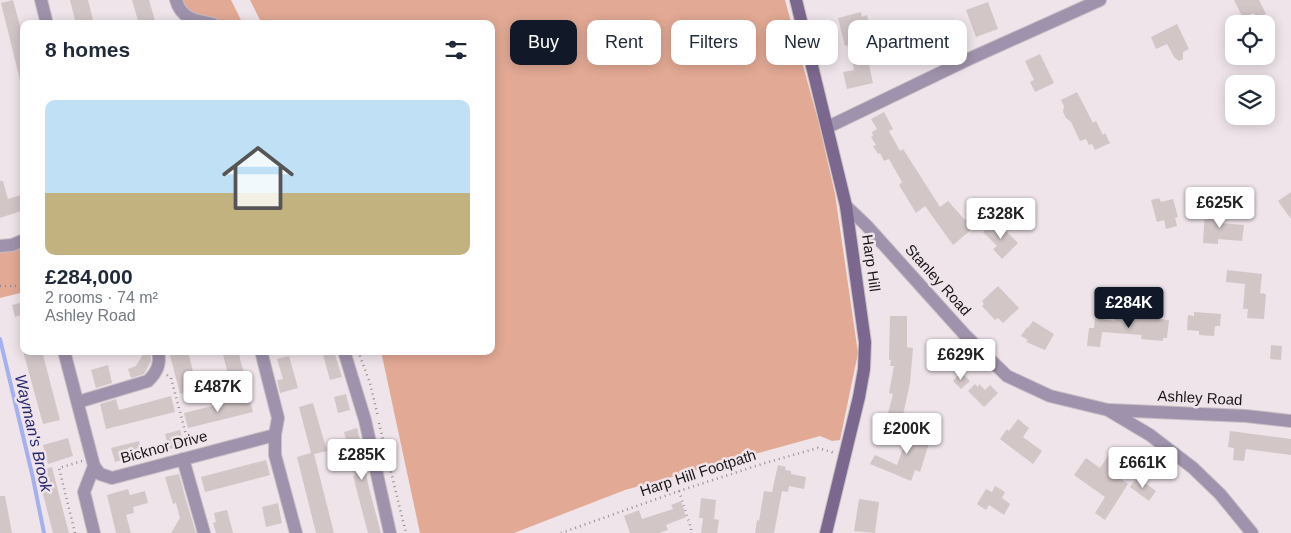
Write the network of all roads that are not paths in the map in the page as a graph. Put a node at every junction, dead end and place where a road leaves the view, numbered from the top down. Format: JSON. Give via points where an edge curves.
{"nodes":[{"id":1,"x":41,"y":0,"type":"edge"},
{"id":2,"x":176,"y":0,"type":"edge"},
{"id":3,"x":796,"y":0,"type":"edge"},
{"id":4,"x":1100,"y":0,"type":"edge"},
{"id":5,"x":46,"y":20,"type":"edge"},
{"id":6,"x":192,"y":20,"type":"edge"},
{"id":7,"x":828,"y":127,"type":"junction"},
{"id":8,"x":846,"y":206,"type":"junction"},
{"id":9,"x":20,"y":242,"type":"edge"},
{"id":10,"x":0,"y":246,"type":"edge"},
{"id":11,"x":65,"y":355,"type":"edge"},
{"id":12,"x":158,"y":355,"type":"edge"},
{"id":13,"x":262,"y":355,"type":"edge"},
{"id":14,"x":345,"y":355,"type":"edge"},
{"id":15,"x":78,"y":402,"type":"junction"},
{"id":16,"x":1108,"y":410,"type":"junction"},
{"id":17,"x":1151,"y":411,"type":"junction"},
{"id":18,"x":1291,"y":421,"type":"edge"},
{"id":19,"x":1145,"y":432,"type":"junction"},
{"id":20,"x":275,"y":435,"type":"junction"},
{"id":21,"x":188,"y":458,"type":"junction"},
{"id":22,"x":93,"y":462,"type":"junction"},
{"id":23,"x":94,"y":533,"type":"edge"},
{"id":24,"x":204,"y":533,"type":"edge"},
{"id":25,"x":296,"y":533,"type":"edge"},
{"id":26,"x":390,"y":533,"type":"edge"},
{"id":27,"x":826,"y":533,"type":"edge"},
{"id":28,"x":1252,"y":533,"type":"edge"}],
"edges":[{"from":1,"to":5,"type":"street"},
{"from":2,"to":6,"type":"street","via":[[181,11]]},
{"from":3,"to":7,"type":"street","name":"Harp Hill"},
{"from":4,"to":7,"type":"street"},
{"from":7,"to":8,"type":"street","name":"Harp Hill"},
{"from":8,"to":16,"type":"street","name":"Stanley Road","via":[[1007,376],[1050,396]]},
{"from":8,"to":27,"type":"street","name":"Harp Hill","via":[[865,354],[859,397]]},
{"from":9,"to":10,"type":"street"},
{"from":11,"to":15,"type":"street"},
{"from":12,"to":15,"type":"street","via":[[159,366],[153,377],[143,384]]},
{"from":13,"to":20,"type":"street","via":[[278,418]]},
{"from":14,"to":26,"type":"street"},
{"from":15,"to":22,"type":"street"},
{"from":16,"to":17,"type":"street","name":"Ashley Road"},
{"from":16,"to":19,"type":"street","name":"Stanley Road"},
{"from":17,"to":18,"type":"street","name":"Ashley Road"},
{"from":17,"to":19,"type":"street"},
{"from":19,"to":28,"type":"street","name":"Stanley Road","via":[[1193,468],[1220,494]]},
{"from":20,"to":21,"type":"street","name":"Bicknor Drive"},
{"from":20,"to":25,"type":"street","via":[[275,455]]},
{"from":21,"to":22,"type":"street","name":"Bicknor Drive","via":[[112,478],[100,474]]},
{"from":21,"to":24,"type":"street"},
{"from":22,"to":23,"type":"street","via":[[84,492]]}]}
